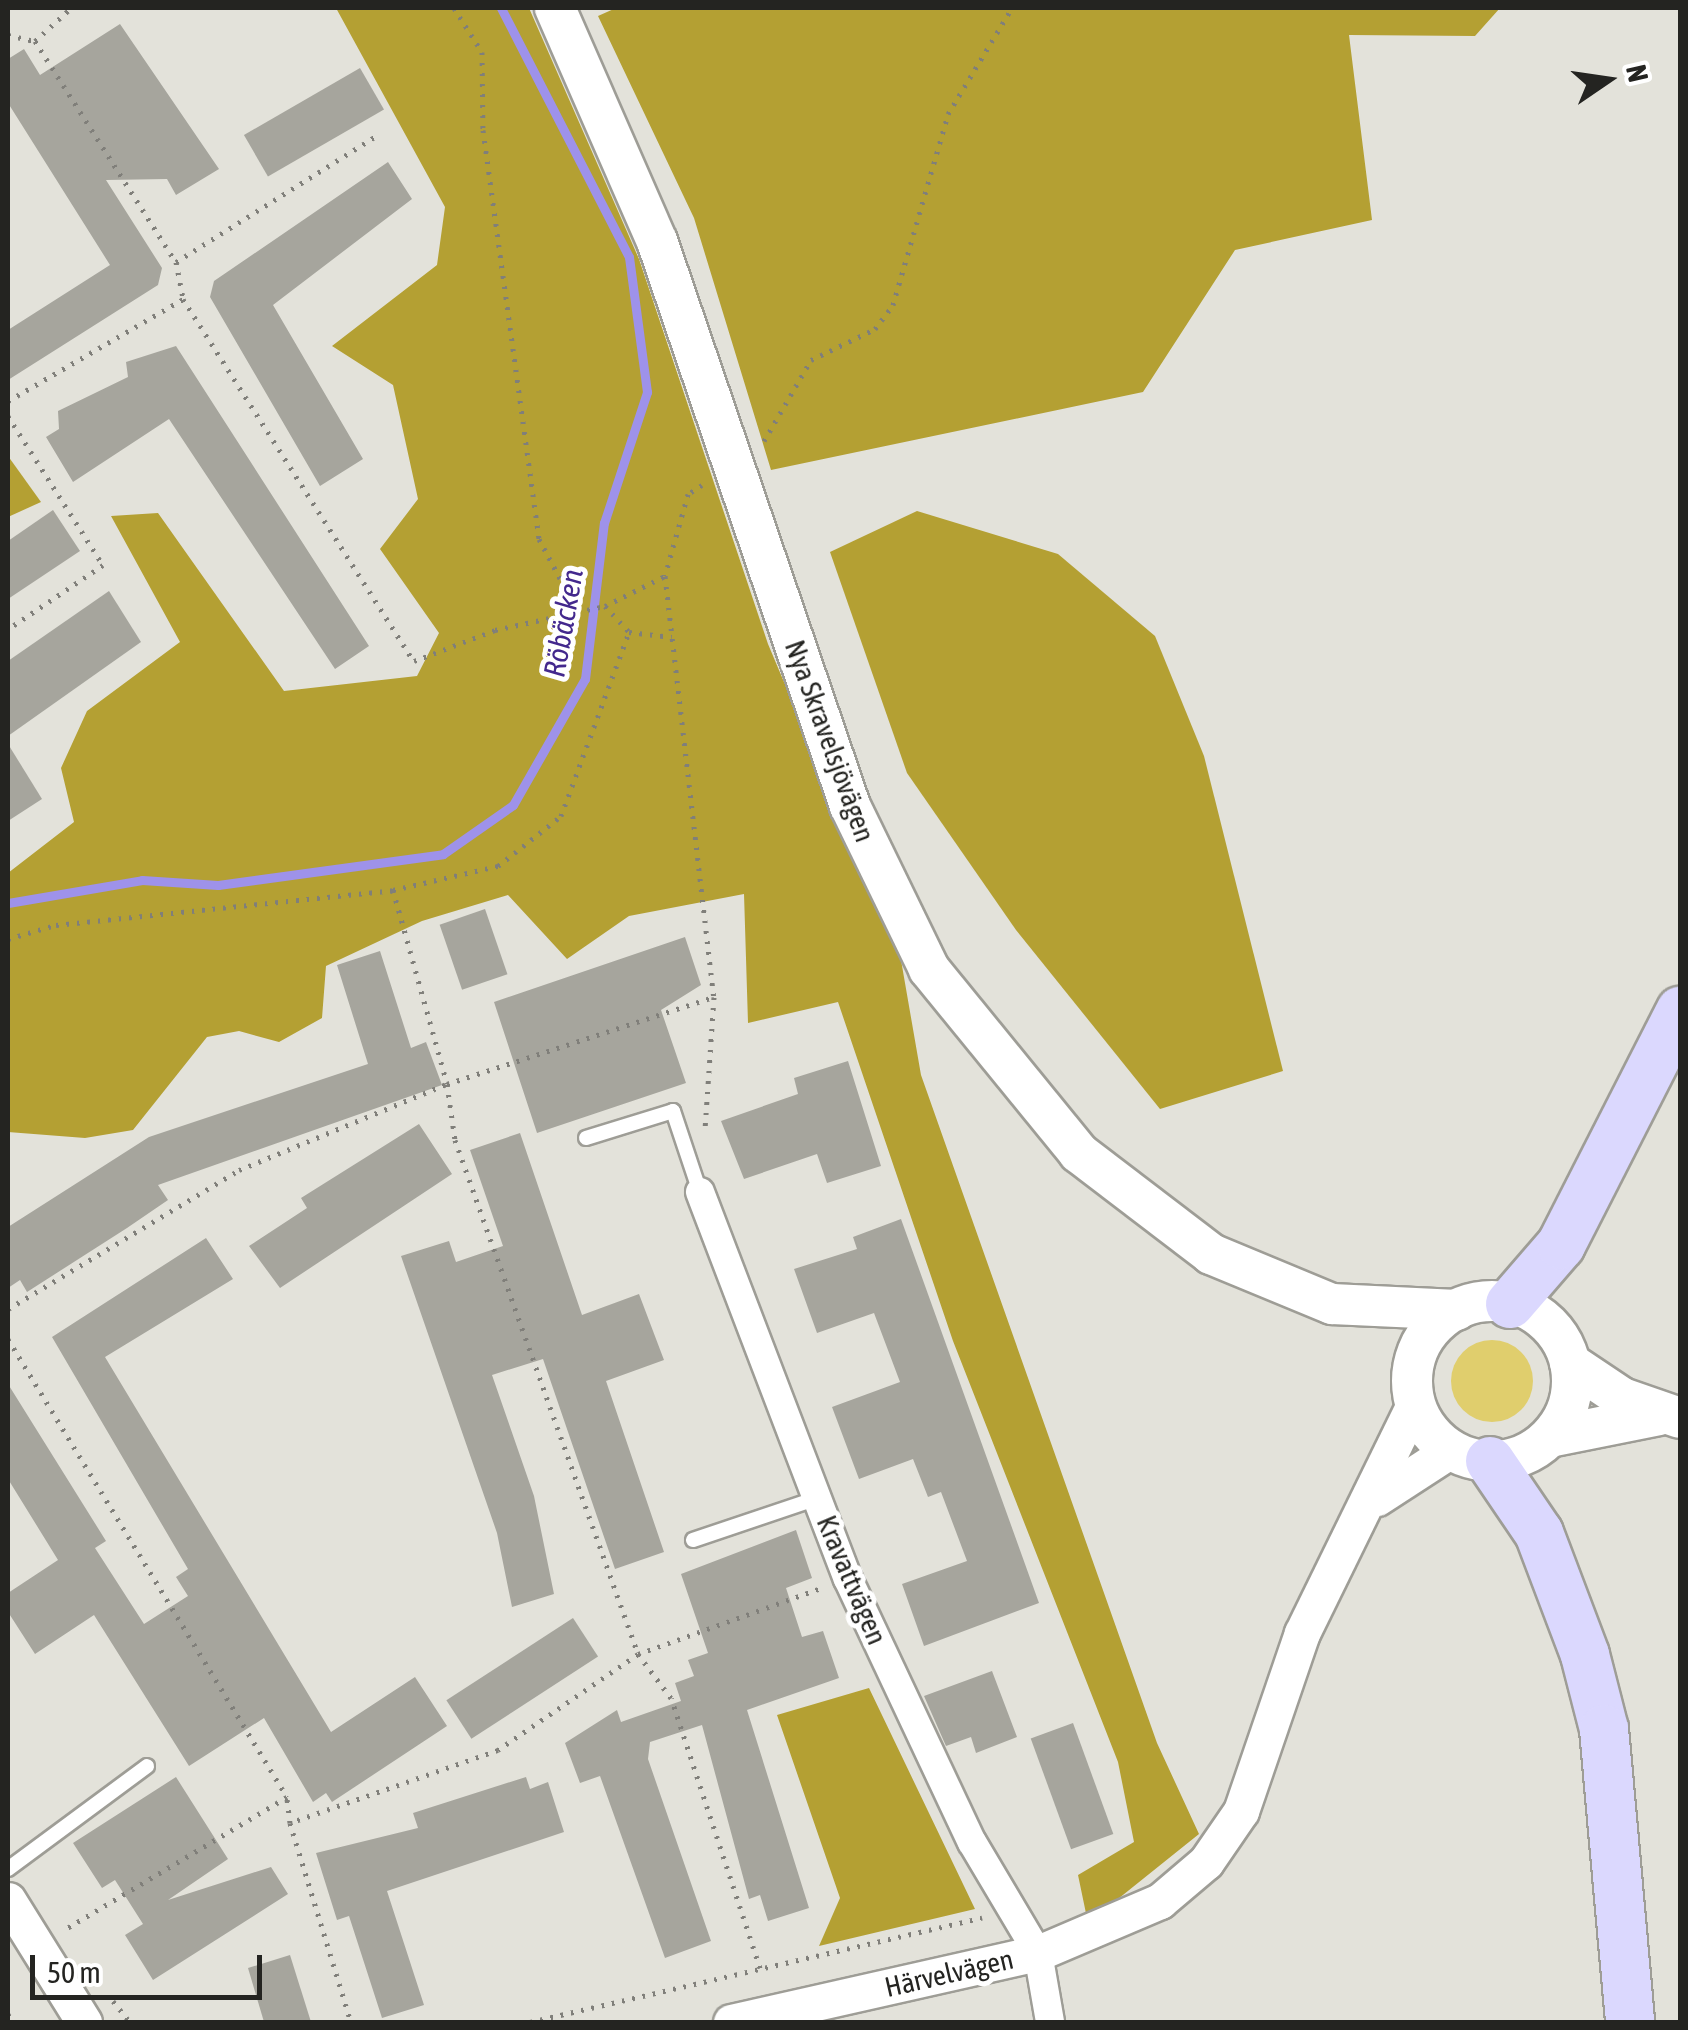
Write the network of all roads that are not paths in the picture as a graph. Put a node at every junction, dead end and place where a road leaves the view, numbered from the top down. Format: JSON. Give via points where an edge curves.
{"nodes":[{"id":1,"x":555,"y":8,"type":"edge"},
{"id":2,"x":1680,"y":1011,"type":"edge"},
{"id":3,"x":586,"y":1138,"type":"dead end"},
{"id":4,"x":700,"y":1192,"type":"joint"},
{"id":5,"x":1332,"y":1304,"type":"junction"},
{"id":6,"x":1510,"y":1304,"type":"junction"},
{"id":7,"x":1457,"y":1310,"type":"junction"},
{"id":8,"x":1570,"y":1363,"type":"junction"},
{"id":9,"x":1414,"y":1385,"type":"junction"},
{"id":10,"x":1672,"y":1416,"type":"edge"},
{"id":11,"x":1550,"y":1437,"type":"junction"},
{"id":12,"x":1470,"y":1455,"type":"junction"},
{"id":13,"x":818,"y":1498,"type":"junction"},
{"id":14,"x":1369,"y":1506,"type":"junction"},
{"id":15,"x":692,"y":1540,"type":"dead end"},
{"id":16,"x":147,"y":1766,"type":"dead end"},
{"id":17,"x":8,"y":1869,"type":"edge"},
{"id":18,"x":8,"y":1900,"type":"edge"},
{"id":19,"x":1038,"y":1953,"type":"junction"},
{"id":20,"x":84,"y":2022,"type":"edge"},
{"id":21,"x":731,"y":2022,"type":"edge"},
{"id":22,"x":1050,"y":2022,"type":"edge"},
{"id":23,"x":1630,"y":2022,"type":"edge"}],
"edges":[{"from":1,"to":5,"type":"main road","name":"Nya Skravelsjövägen","via":[[657,241],[850,806],[929,969],[1079,1153],[1212,1254]]},
{"from":2,"to":6,"type":"highway","via":[[1562,1246]]},
{"from":3,"to":4,"type":"lane","via":[[673,1111]]},
{"from":4,"to":13,"type":"street","name":"Kravattvägen"},
{"from":5,"to":7,"type":"main road","name":"Nya Skravelsjövägen"},
{"from":5,"to":9,"type":"main road","name":"Nya Skravelsjövägen","via":[[1374,1326]]},
{"from":6,"to":7,"type":"main road"},
{"from":6,"to":8,"type":"main road","via":[[1553,1329]]},
{"from":7,"to":9,"type":"main road","via":[[1428,1334]]},
{"from":8,"to":10,"type":"main road"},
{"from":8,"to":11,"type":"main road","via":[[1571,1397]]},
{"from":9,"to":12,"type":"main road"},
{"from":9,"to":14,"type":"street","name":"Härvelvägen"},
{"from":10,"to":11,"type":"main road"},
{"from":11,"to":12,"type":"main road"},
{"from":12,"to":14,"type":"street"},
{"from":12,"to":23,"type":"highway","via":[[1539,1533],[1586,1655],[1604,1730]]},
{"from":13,"to":15,"type":"lane"},
{"from":13,"to":19,"type":"street","name":"Kravattvägen","via":[[848,1579],[972,1842]]},
{"from":14,"to":19,"type":"street","name":"Härvelvägen","via":[[1302,1633],[1242,1812],[1206,1862],[1160,1901]]},
{"from":16,"to":17,"type":"lane"},
{"from":18,"to":20,"type":"street"},
{"from":19,"to":21,"type":"street","name":"Härvelvägen"},
{"from":19,"to":22,"type":"street","name":"Kravattvägen"}]}
